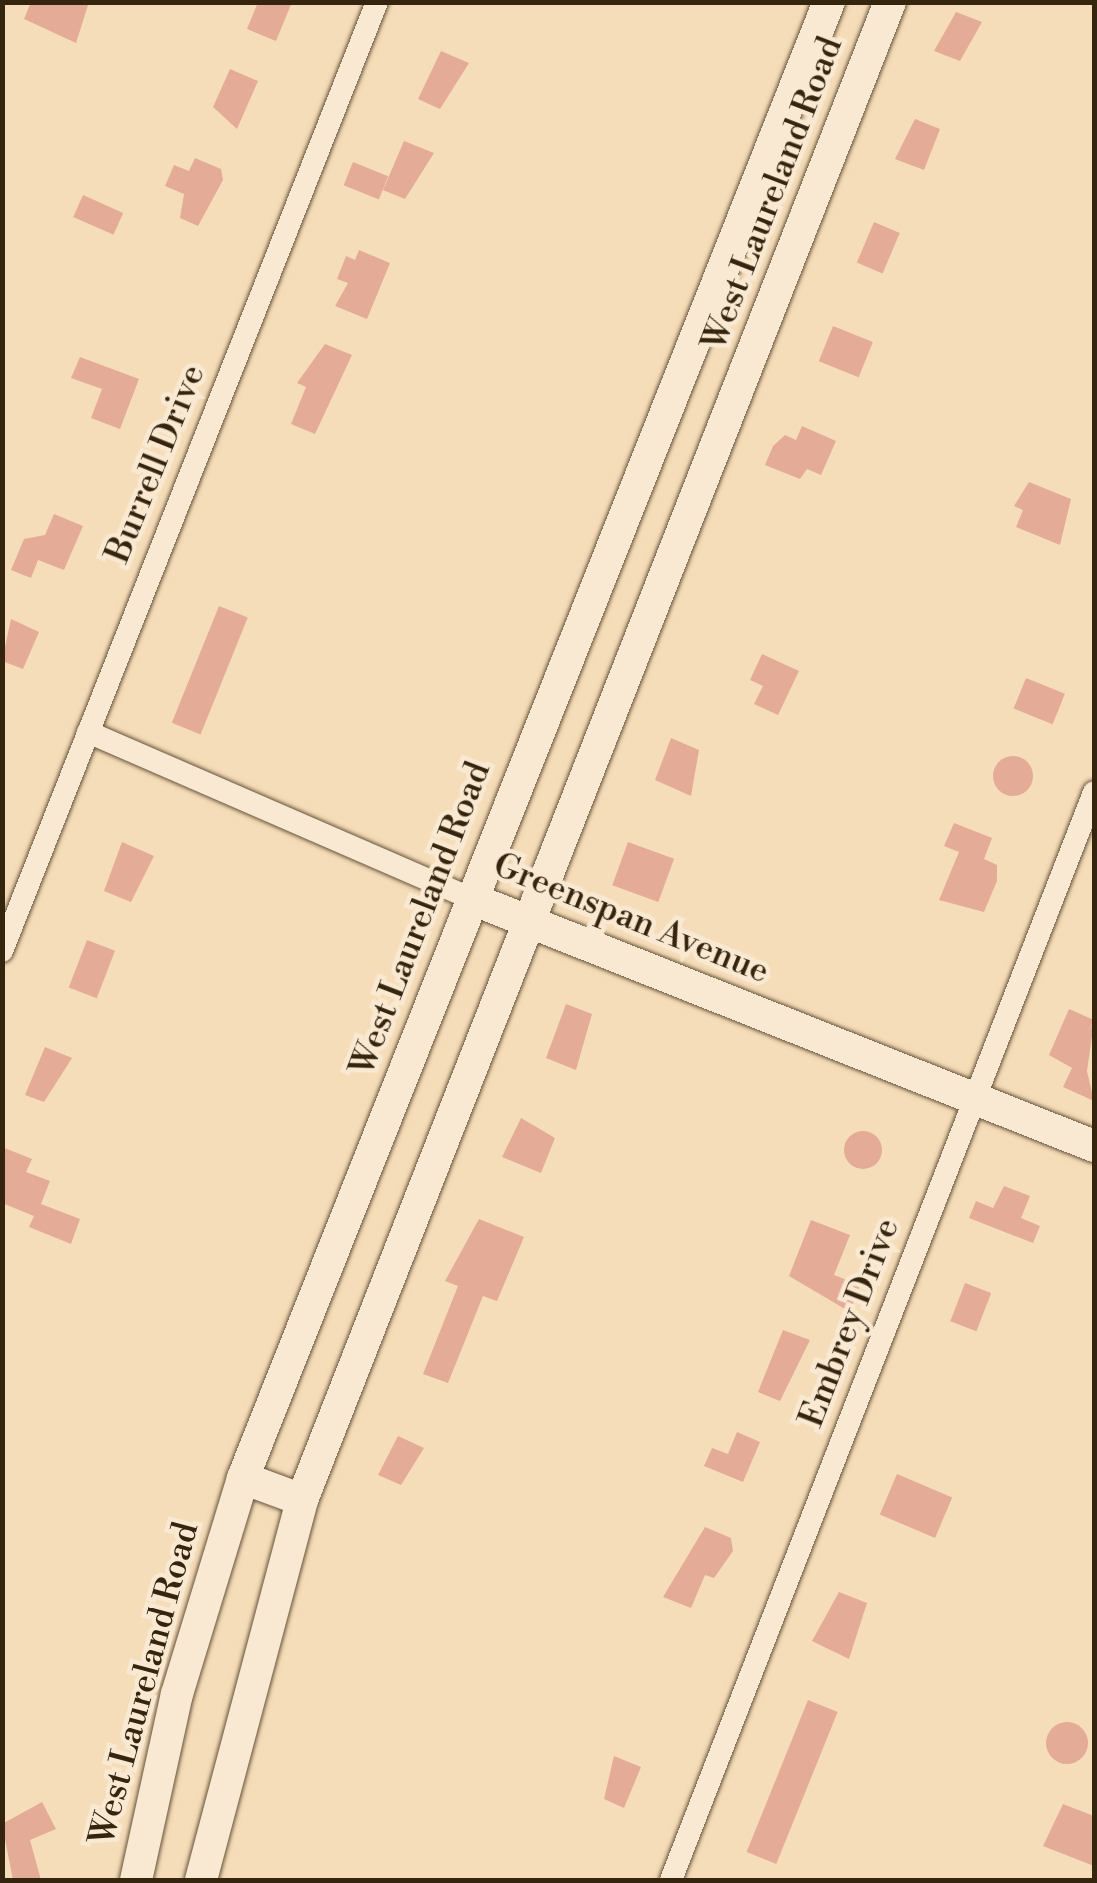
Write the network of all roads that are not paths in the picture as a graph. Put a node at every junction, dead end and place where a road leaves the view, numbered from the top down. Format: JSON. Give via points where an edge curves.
{"nodes":[{"id":1,"x":376,"y":2,"type":"edge"},
{"id":2,"x":829,"y":2,"type":"edge"},
{"id":3,"x":890,"y":2,"type":"edge"},
{"id":4,"x":88,"y":732,"type":"junction"},
{"id":5,"x":1094,"y":792,"type":"edge"},
{"id":6,"x":472,"y":898,"type":"junction"},
{"id":7,"x":532,"y":923,"type":"junction"},
{"id":8,"x":2,"y":951,"type":"edge"},
{"id":9,"x":974,"y":1098,"type":"junction"},
{"id":10,"x":1094,"y":1146,"type":"edge"},
{"id":11,"x":242,"y":1478,"type":"junction"},
{"id":12,"x":302,"y":1500,"type":"junction"},
{"id":13,"x":136,"y":1880,"type":"edge"},
{"id":14,"x":201,"y":1880,"type":"edge"},
{"id":15,"x":672,"y":1880,"type":"edge"}],
"edges":[{"from":1,"to":4,"type":"street","name":"Burrell Drive"},
{"from":2,"to":6,"type":"main road","name":"West Laureland Road"},
{"from":3,"to":7,"type":"main road","name":"West Laureland Road"},
{"from":4,"to":6,"type":"street","name":"Greenspan Avenue"},
{"from":4,"to":8,"type":"street","name":"Burrell Drive"},
{"from":5,"to":9,"type":"street","name":"Embrey Drive"},
{"from":6,"to":7,"type":"main road","name":"Greenspan Avenue"},
{"from":6,"to":11,"type":"main road","name":"West Laureland Road"},
{"from":7,"to":9,"type":"main road","name":"Greenspan Avenue"},
{"from":7,"to":12,"type":"main road","name":"West Laureland Road"},
{"from":9,"to":10,"type":"main road","name":"Greenspan Avenue"},
{"from":9,"to":15,"type":"street","name":"Embrey Drive"},
{"from":11,"to":12,"type":"main road"},
{"from":11,"to":13,"type":"main road","name":"West Laureland Road","via":[[177,1694]]},
{"from":12,"to":14,"type":"main road","name":"West Laureland Road"}]}
